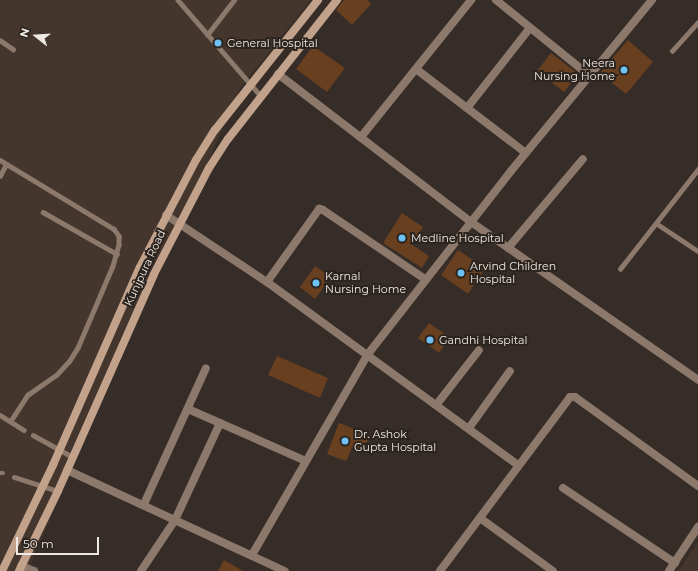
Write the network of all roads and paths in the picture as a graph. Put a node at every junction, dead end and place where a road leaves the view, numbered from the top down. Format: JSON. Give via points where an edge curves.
{"nodes":[{"id":1,"x":178,"y":0,"type":"edge"},
{"id":2,"x":234,"y":0,"type":"edge"},
{"id":3,"x":318,"y":0,"type":"edge"},
{"id":4,"x":337,"y":0,"type":"edge"},
{"id":5,"x":471,"y":0,"type":"edge"},
{"id":6,"x":496,"y":0,"type":"edge"},
{"id":7,"x":652,"y":0,"type":"edge"},
{"id":8,"x":698,"y":22,"type":"edge"},
{"id":9,"x":530,"y":28,"type":"junction"},
{"id":10,"x":207,"y":35,"type":"junction"},
{"id":11,"x":0,"y":40,"type":"edge"},
{"id":12,"x":14,"y":49,"type":"dead end"},
{"id":13,"x":672,"y":51,"type":"dead end"},
{"id":14,"x":416,"y":69,"type":"junction"},
{"id":15,"x":278,"y":74,"type":"junction"},
{"id":16,"x":590,"y":76,"type":"junction"},
{"id":17,"x":250,"y":86,"type":"junction"},
{"id":18,"x":261,"y":96,"type":"junction"},
{"id":19,"x":467,"y":108,"type":"junction"},
{"id":20,"x":361,"y":137,"type":"junction"},
{"id":21,"x":526,"y":153,"type":"junction"},
{"id":22,"x":582,"y":159,"type":"dead end"},
{"id":23,"x":0,"y":160,"type":"edge"},
{"id":24,"x":6,"y":164,"type":"junction"},
{"id":25,"x":698,"y":170,"type":"edge"},
{"id":26,"x":0,"y":176,"type":"edge"},
{"id":27,"x":43,"y":212,"type":"dead end"},
{"id":28,"x":166,"y":215,"type":"junction"},
{"id":29,"x":180,"y":222,"type":"junction"},
{"id":30,"x":471,"y":222,"type":"junction"},
{"id":31,"x":656,"y":223,"type":"junction"},
{"id":32,"x":508,"y":248,"type":"junction"},
{"id":33,"x":698,"y":251,"type":"edge"},
{"id":34,"x":117,"y":254,"type":"junction"},
{"id":35,"x":620,"y":269,"type":"dead end"},
{"id":36,"x":425,"y":279,"type":"junction"},
{"id":37,"x":268,"y":282,"type":"junction"},
{"id":38,"x":480,"y":350,"type":"dead end"},
{"id":39,"x":368,"y":354,"type":"junction"},
{"id":40,"x":206,"y":368,"type":"dead end"},
{"id":41,"x":510,"y":372,"type":"dead end"},
{"id":42,"x":698,"y":380,"type":"edge"},
{"id":43,"x":437,"y":404,"type":"junction"},
{"id":44,"x":188,"y":409,"type":"junction"},
{"id":45,"x":0,"y":415,"type":"edge"},
{"id":46,"x":11,"y":421,"type":"junction"},
{"id":47,"x":220,"y":423,"type":"junction"},
{"id":48,"x":469,"y":428,"type":"junction"},
{"id":49,"x":24,"y":430,"type":"dead end"},
{"id":50,"x":33,"y":435,"type":"dead end"},
{"id":51,"x":59,"y":450,"type":"junction"},
{"id":52,"x":72,"y":456,"type":"junction"},
{"id":53,"x":306,"y":461,"type":"junction"},
{"id":54,"x":518,"y":466,"type":"junction"},
{"id":55,"x":67,"y":470,"type":"junction"},
{"id":56,"x":14,"y":477,"type":"dead end"},
{"id":57,"x":43,"y":486,"type":"junction"},
{"id":58,"x":698,"y":486,"type":"edge"},
{"id":59,"x":562,"y":488,"type":"dead end"},
{"id":60,"x":58,"y":491,"type":"junction"},
{"id":61,"x":144,"y":504,"type":"junction"},
{"id":62,"x":480,"y":518,"type":"junction"},
{"id":63,"x":174,"y":520,"type":"junction"},
{"id":64,"x":698,"y":527,"type":"edge"},
{"id":65,"x":252,"y":555,"type":"junction"},
{"id":66,"x":675,"y":563,"type":"junction"},
{"id":67,"x":20,"y":569,"type":"edge"},
{"id":68,"x":2,"y":571,"type":"edge"},
{"id":69,"x":34,"y":571,"type":"edge"},
{"id":70,"x":141,"y":571,"type":"edge"},
{"id":71,"x":285,"y":571,"type":"edge"},
{"id":72,"x":440,"y":571,"type":"edge"},
{"id":73,"x":553,"y":571,"type":"edge"},
{"id":74,"x":669,"y":571,"type":"edge"}],
"edges":[{"from":1,"to":10,"type":"lane"},
{"from":2,"to":10,"type":"lane"},
{"from":3,"to":17,"type":"street","name":"Kunjpura Road"},
{"from":4,"to":15,"type":"street","name":"Kunjpura Road"},
{"from":5,"to":14,"type":"street"},
{"from":6,"to":9,"type":"street"},
{"from":7,"to":16,"type":"street"},
{"from":8,"to":13,"type":"lane"},
{"from":9,"to":16,"type":"street"},
{"from":9,"to":19,"type":"street"},
{"from":10,"to":17,"type":"lane"},
{"from":11,"to":12,"type":"lane"},
{"from":14,"to":19,"type":"street"},
{"from":14,"to":20,"type":"street"},
{"from":15,"to":18,"type":"street","name":"Kunjpura Road"},
{"from":15,"to":20,"type":"street"},
{"from":16,"to":21,"type":"street"},
{"from":17,"to":18,"type":"lane"},
{"from":17,"to":28,"type":"street","name":"Kunjpura Road","via":[[196,160]]},
{"from":18,"to":29,"type":"street","name":"Kunjpura Road","via":[[209,168]]},
{"from":19,"to":21,"type":"street"},
{"from":20,"to":30,"type":"street"},
{"from":21,"to":30,"type":"street"},
{"from":22,"to":32,"type":"street"},
{"from":23,"to":24,"type":"lane"},
{"from":24,"to":26,"type":"lane"},
{"from":24,"to":34,"type":"lane","via":[[114,228],[119,236]]},
{"from":25,"to":31,"type":"lane"},
{"from":27,"to":34,"type":"lane"},
{"from":28,"to":29,"type":"street"},
{"from":28,"to":51,"type":"street","name":"Kunjpura Road"},
{"from":29,"to":37,"type":"street"},
{"from":29,"to":52,"type":"street","name":"Kunjpura Road"},
{"from":30,"to":32,"type":"street"},
{"from":30,"to":36,"type":"street"},
{"from":31,"to":33,"type":"lane"},
{"from":31,"to":35,"type":"lane"},
{"from":32,"to":42,"type":"street"},
{"from":34,"to":46,"type":"lane","via":[[78,348],[70,361],[28,395]]},
{"from":36,"to":37,"type":"street","via":[[319,209]]},
{"from":36,"to":39,"type":"street"},
{"from":37,"to":39,"type":"street"},
{"from":38,"to":43,"type":"street"},
{"from":39,"to":43,"type":"street"},
{"from":39,"to":53,"type":"street"},
{"from":40,"to":44,"type":"street"},
{"from":41,"to":48,"type":"street"},
{"from":43,"to":48,"type":"street"},
{"from":44,"to":47,"type":"street"},
{"from":44,"to":61,"type":"street"},
{"from":45,"to":46,"type":"lane"},
{"from":46,"to":49,"type":"lane"},
{"from":47,"to":53,"type":"street"},
{"from":47,"to":63,"type":"street"},
{"from":48,"to":54,"type":"street"},
{"from":50,"to":51,"type":"lane"},
{"from":51,"to":52,"type":"lane"},
{"from":51,"to":57,"type":"street","name":"Kunjpura Road"},
{"from":52,"to":55,"type":"street","name":"Kunjpura Road"},
{"from":53,"to":65,"type":"street"},
{"from":54,"to":58,"type":"street","via":[[570,396],[575,397]]},
{"from":54,"to":62,"type":"street"},
{"from":55,"to":60,"type":"street","name":"Kunjpura Road"},
{"from":55,"to":61,"type":"street"},
{"from":56,"to":57,"type":"lane"},
{"from":57,"to":60,"type":"lane"},
{"from":57,"to":68,"type":"street","name":"Kunjpura Road"},
{"from":59,"to":66,"type":"street"},
{"from":60,"to":67,"type":"street","name":"Kunjpura Road"},
{"from":61,"to":63,"type":"street"},
{"from":62,"to":72,"type":"street"},
{"from":62,"to":73,"type":"street"},
{"from":63,"to":65,"type":"street"},
{"from":63,"to":70,"type":"street"},
{"from":64,"to":66,"type":"street"},
{"from":65,"to":71,"type":"street"},
{"from":66,"to":74,"type":"street"},
{"from":67,"to":69,"type":"street"}]}
